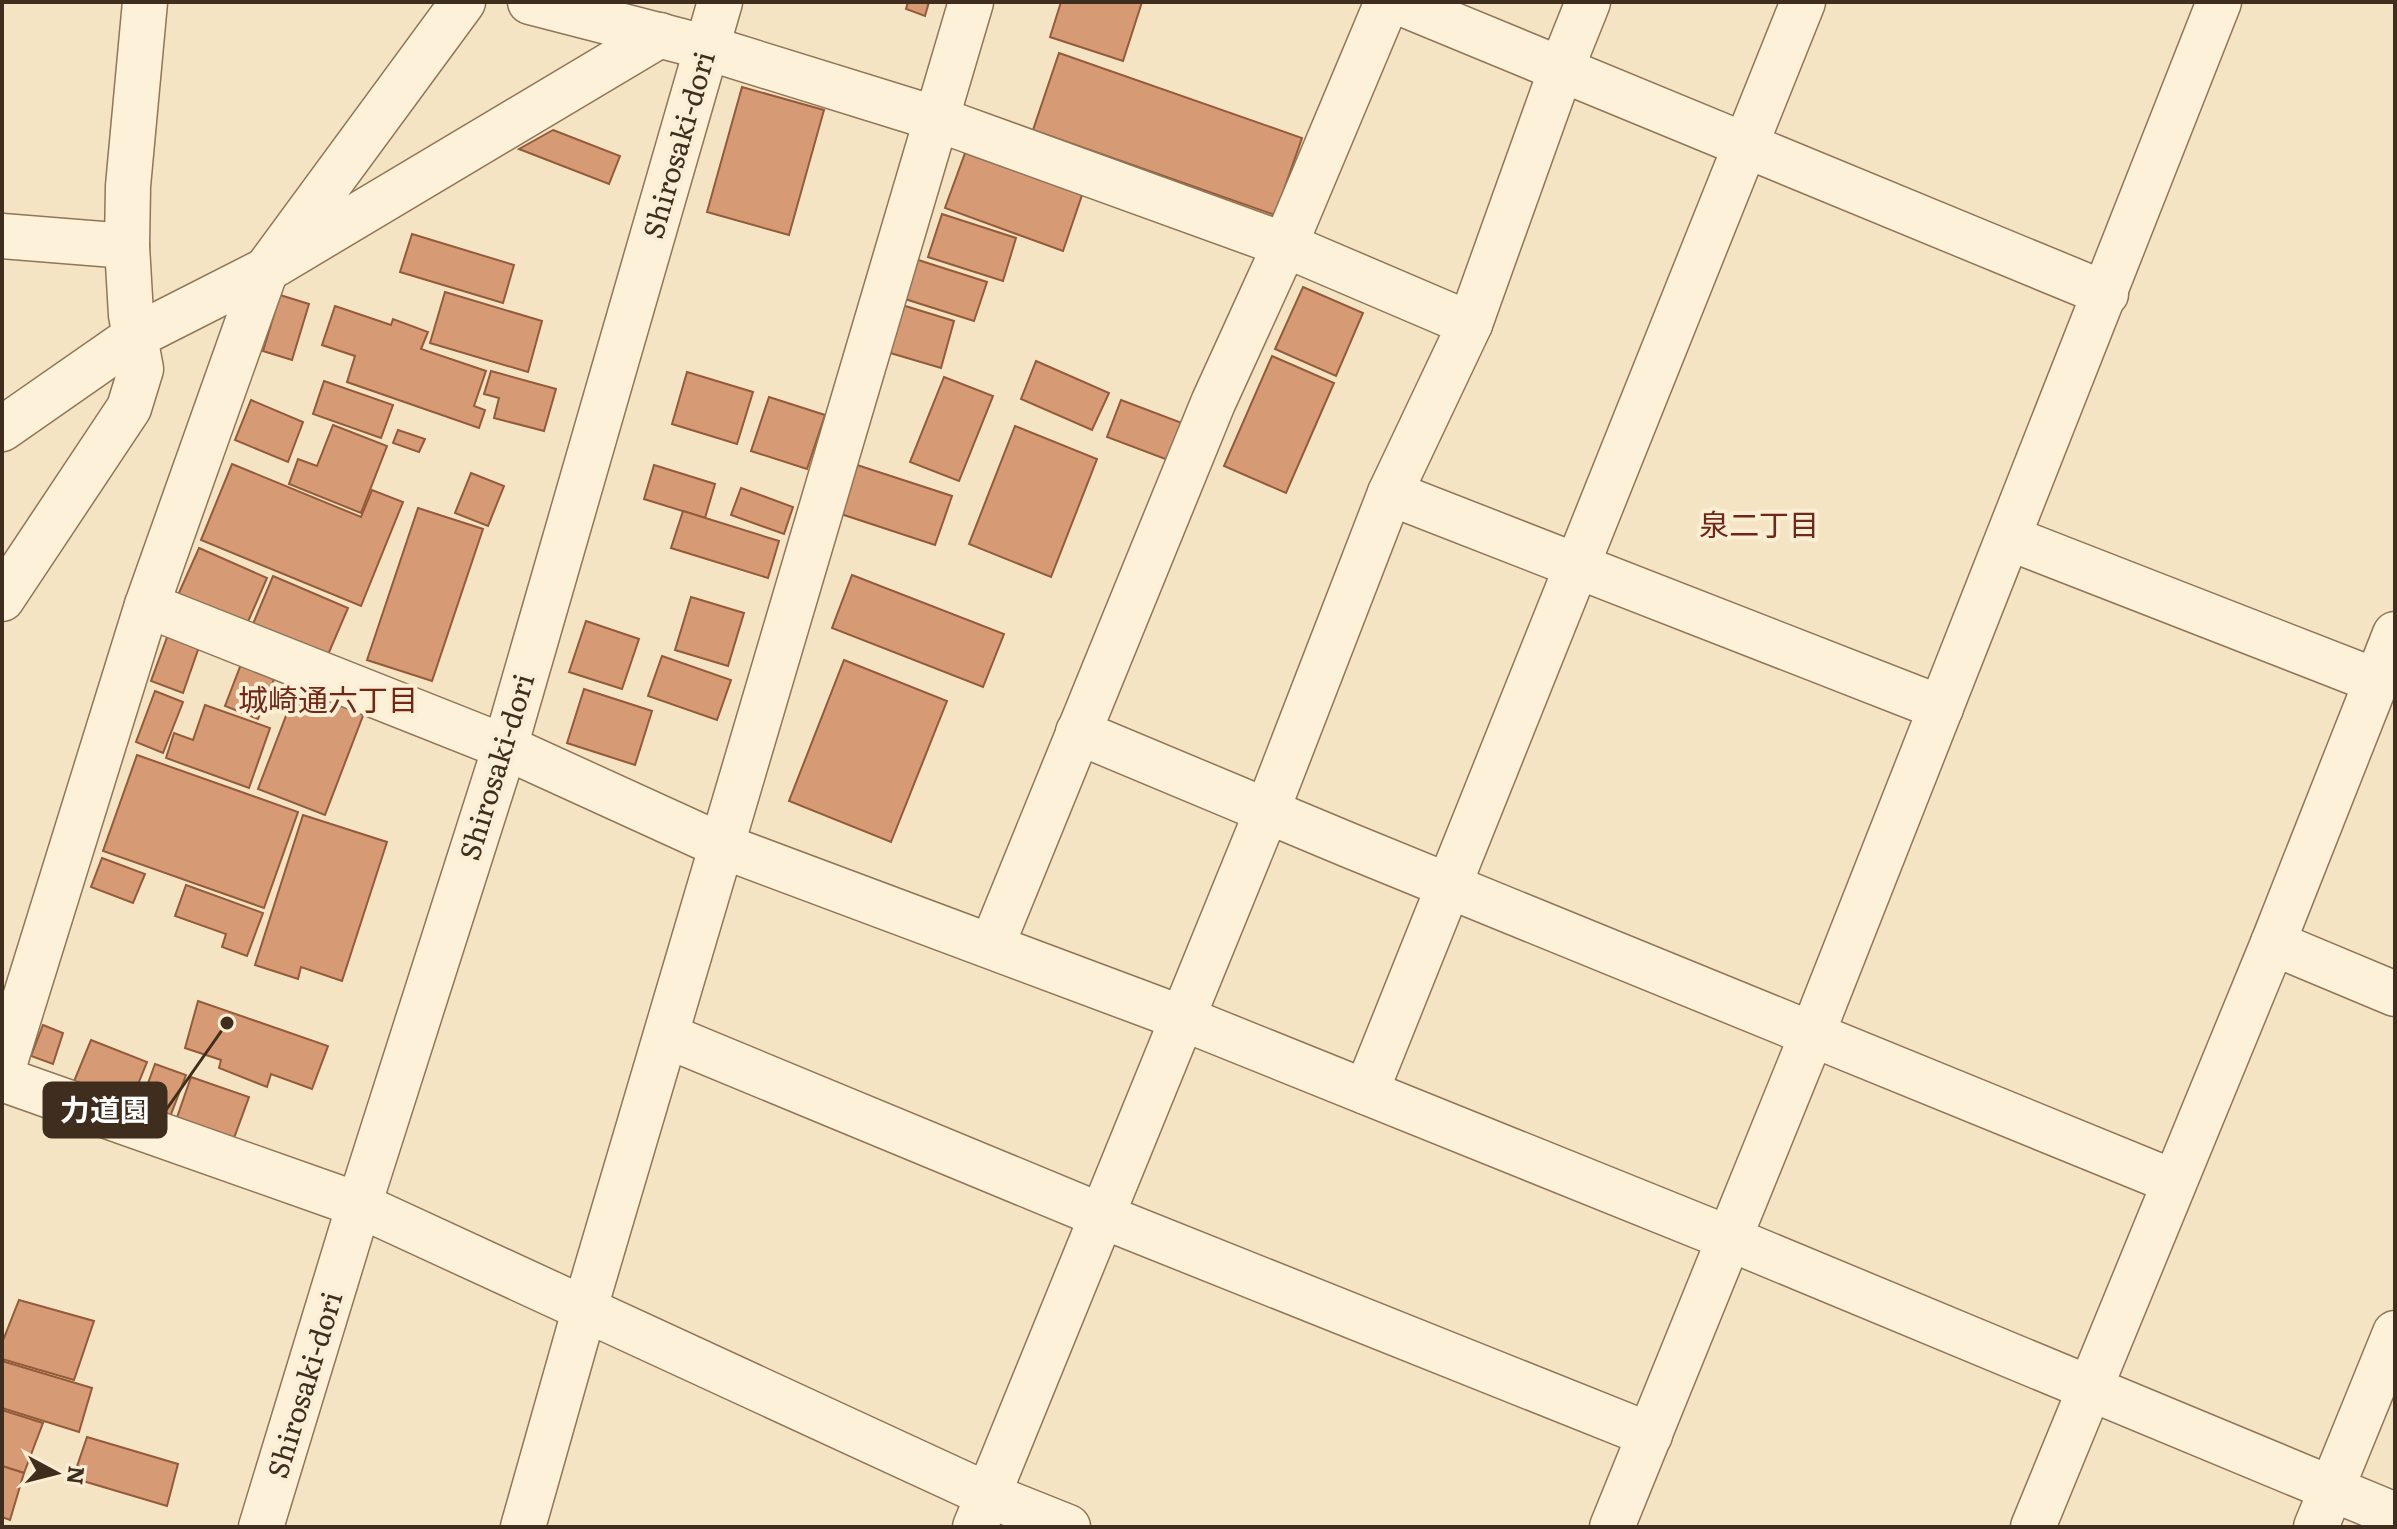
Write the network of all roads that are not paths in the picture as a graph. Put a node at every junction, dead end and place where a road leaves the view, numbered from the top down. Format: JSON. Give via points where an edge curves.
{"nodes":[{"id":1,"x":145,"y":2,"type":"edge"},
{"id":2,"x":463,"y":2,"type":"edge"},
{"id":3,"x":530,"y":2,"type":"edge"},
{"id":4,"x":720,"y":2,"type":"edge"},
{"id":5,"x":971,"y":2,"type":"edge"},
{"id":6,"x":1387,"y":2,"type":"edge"},
{"id":7,"x":1398,"y":2,"type":"edge"},
{"id":8,"x":1588,"y":2,"type":"edge"},
{"id":9,"x":1803,"y":2,"type":"edge"},
{"id":10,"x":2219,"y":2,"type":"edge"},
{"id":11,"x":660,"y":35,"type":"junction"},
{"id":12,"x":708,"y":48,"type":"junction"},
{"id":13,"x":1562,"y":67,"type":"junction"},
{"id":14,"x":937,"y":119,"type":"junction"},
{"id":15,"x":1747,"y":144,"type":"junction"},
{"id":16,"x":2,"y":236,"type":"edge"},
{"id":17,"x":1285,"y":245,"type":"junction"},
{"id":18,"x":127,"y":246,"type":"junction"},
{"id":19,"x":266,"y":270,"type":"junction"},
{"id":20,"x":2106,"y":294,"type":"junction"},
{"id":21,"x":1470,"y":324,"type":"junction"},
{"id":22,"x":134,"y":337,"type":"junction"},
{"id":23,"x":2,"y":429,"type":"edge"},
{"id":24,"x":1390,"y":493,"type":"junction"},
{"id":25,"x":2009,"y":538,"type":"junction"},
{"id":26,"x":1577,"y":568,"type":"junction"},
{"id":27,"x":2,"y":599,"type":"edge"},
{"id":28,"x":147,"y":605,"type":"junction"},
{"id":29,"x":2395,"y":634,"type":"edge"},
{"id":30,"x":2376,"y":681,"type":"junction"},
{"id":31,"x":1941,"y":708,"type":"junction"},
{"id":32,"x":1078,"y":732,"type":"junction"},
{"id":33,"x":505,"y":747,"type":"junction"},
{"id":34,"x":1267,"y":811,"type":"junction"},
{"id":35,"x":722,"y":846,"type":"junction"},
{"id":36,"x":1449,"y":887,"type":"junction"},
{"id":37,"x":2273,"y":943,"type":"junction"},
{"id":38,"x":992,"y":945,"type":"junction"},
{"id":39,"x":2395,"y":994,"type":"edge"},
{"id":40,"x":1182,"y":1018,"type":"junction"},
{"id":41,"x":667,"y":1036,"type":"junction"},
{"id":42,"x":1811,"y":1037,"type":"junction"},
{"id":43,"x":2,"y":1072,"type":"edge"},
{"id":44,"x":2,"y":1079,"type":"edge"},
{"id":45,"x":1366,"y":1092,"type":"junction"},
{"id":46,"x":2174,"y":1182,"type":"junction"},
{"id":47,"x":359,"y":1205,"type":"junction"},
{"id":48,"x":1102,"y":1216,"type":"junction"},
{"id":49,"x":1728,"y":1238,"type":"junction"},
{"id":50,"x":585,"y":1308,"type":"junction"},
{"id":51,"x":2395,"y":1333,"type":"edge"},
{"id":52,"x":2090,"y":1387,"type":"junction"},
{"id":53,"x":1650,"y":1435,"type":"junction"},
{"id":54,"x":2331,"y":1487,"type":"junction"},
{"id":55,"x":982,"y":1511,"type":"edge"},
{"id":56,"x":2395,"y":1515,"type":"edge"},
{"id":57,"x":261,"y":1527,"type":"edge"},
{"id":58,"x":523,"y":1527,"type":"edge"},
{"id":59,"x":1068,"y":1527,"type":"edge"},
{"id":60,"x":1612,"y":1527,"type":"edge"},
{"id":61,"x":2033,"y":1527,"type":"edge"},
{"id":62,"x":2316,"y":1527,"type":"edge"}],
"edges":[{"from":1,"to":18,"type":"street"},
{"from":2,"to":19,"type":"street"},
{"from":3,"to":11,"type":"street"},
{"from":4,"to":12,"type":"street","name":"Shirosaki-dori"},
{"from":5,"to":14,"type":"street"},
{"from":6,"to":17,"type":"street"},
{"from":7,"to":13,"type":"street"},
{"from":8,"to":13,"type":"street"},
{"from":9,"to":15,"type":"street"},
{"from":10,"to":20,"type":"street"},
{"from":11,"to":12,"type":"street"},
{"from":11,"to":19,"type":"street"},
{"from":12,"to":14,"type":"street"},
{"from":12,"to":33,"type":"street","name":"Shirosaki-dori"},
{"from":13,"to":15,"type":"street"},
{"from":13,"to":21,"type":"street"},
{"from":14,"to":17,"type":"street"},
{"from":14,"to":35,"type":"street"},
{"from":15,"to":20,"type":"street"},
{"from":15,"to":26,"type":"street"},
{"from":16,"to":18,"type":"street"},
{"from":17,"to":21,"type":"street"},
{"from":17,"to":32,"type":"street","via":[[1213,403]]},
{"from":18,"to":22,"type":"street"},
{"from":19,"to":22,"type":"street"},
{"from":19,"to":28,"type":"street"},
{"from":20,"to":25,"type":"street"},
{"from":21,"to":24,"type":"street"},
{"from":22,"to":23,"type":"street"},
{"from":22,"to":27,"type":"street","via":[[141,369],[129,408]]},
{"from":24,"to":26,"type":"street"},
{"from":24,"to":34,"type":"street"},
{"from":25,"to":30,"type":"street"},
{"from":25,"to":31,"type":"street"},
{"from":26,"to":31,"type":"street"},
{"from":26,"to":36,"type":"street"},
{"from":28,"to":33,"type":"street"},
{"from":28,"to":43,"type":"street"},
{"from":29,"to":30,"type":"street"},
{"from":30,"to":37,"type":"street"},
{"from":31,"to":42,"type":"street"},
{"from":32,"to":34,"type":"street"},
{"from":32,"to":38,"type":"street"},
{"from":33,"to":35,"type":"street"},
{"from":33,"to":47,"type":"street","name":"Shirosaki-dori"},
{"from":34,"to":36,"type":"street"},
{"from":34,"to":40,"type":"street"},
{"from":35,"to":38,"type":"street"},
{"from":35,"to":41,"type":"street"},
{"from":36,"to":42,"type":"street"},
{"from":36,"to":45,"type":"street"},
{"from":37,"to":39,"type":"street"},
{"from":37,"to":46,"type":"street"},
{"from":38,"to":40,"type":"street"},
{"from":40,"to":45,"type":"street"},
{"from":40,"to":48,"type":"street"},
{"from":41,"to":48,"type":"street"},
{"from":41,"to":50,"type":"street"},
{"from":42,"to":46,"type":"street"},
{"from":42,"to":49,"type":"street"},
{"from":44,"to":47,"type":"street"},
{"from":45,"to":49,"type":"street"},
{"from":46,"to":52,"type":"street"},
{"from":47,"to":50,"type":"street"},
{"from":47,"to":57,"type":"street","name":"Shirosaki-dori"},
{"from":48,"to":53,"type":"street"},
{"from":48,"to":55,"type":"street"},
{"from":49,"to":52,"type":"street"},
{"from":49,"to":53,"type":"street"},
{"from":50,"to":55,"type":"street"},
{"from":50,"to":58,"type":"street"},
{"from":51,"to":54,"type":"street"},
{"from":52,"to":54,"type":"street"},
{"from":52,"to":61,"type":"street"},
{"from":53,"to":60,"type":"street"},
{"from":54,"to":56,"type":"street"},
{"from":54,"to":62,"type":"street"},
{"from":55,"to":59,"type":"street"}]}
